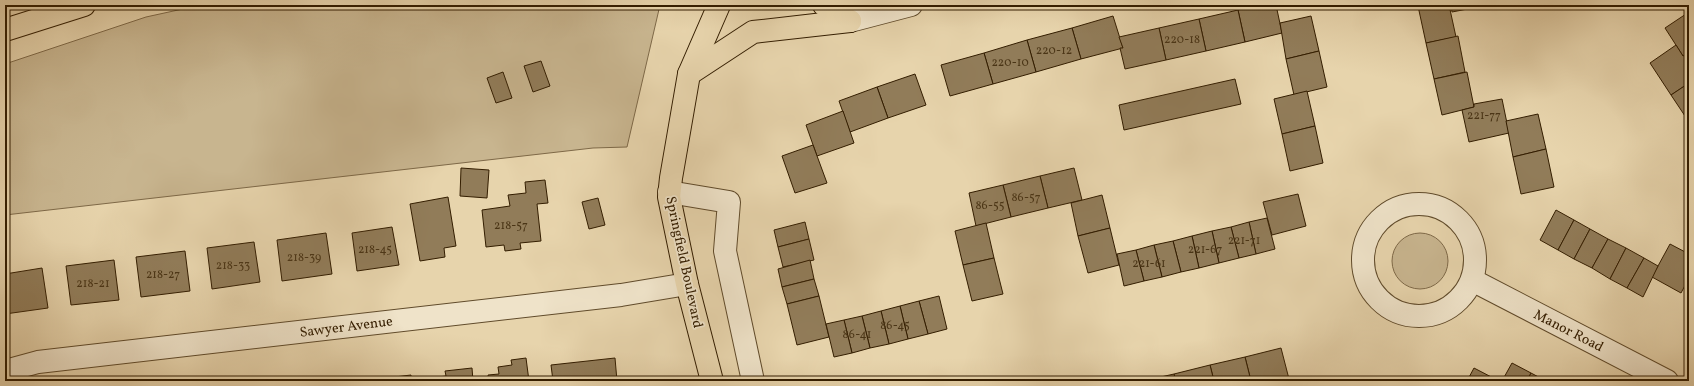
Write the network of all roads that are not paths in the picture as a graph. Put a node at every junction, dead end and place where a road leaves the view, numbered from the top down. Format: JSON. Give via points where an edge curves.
{"nodes":[{"id":1,"x":84,"y":5,"type":"edge"},
{"id":2,"x":719,"y":5,"type":"edge"},
{"id":3,"x":824,"y":5,"type":"edge"},
{"id":4,"x":912,"y":5,"type":"edge"},
{"id":5,"x":850,"y":21,"type":"junction"},
{"id":6,"x":5,"y":30,"type":"edge"},
{"id":7,"x":689,"y":74,"type":"junction"},
{"id":8,"x":669,"y":192,"type":"junction"},
{"id":9,"x":1472,"y":280,"type":"junction"},
{"id":10,"x":687,"y":284,"type":"junction"},
{"id":11,"x":5,"y":371,"type":"edge"},
{"id":12,"x":712,"y":381,"type":"edge"},
{"id":13,"x":753,"y":381,"type":"edge"},
{"id":14,"x":1667,"y":381,"type":"edge"}],
"edges":[{"from":1,"to":6,"type":"main road"},
{"from":2,"to":7,"type":"main road","name":"Springfield Boulevard"},
{"from":3,"to":5,"type":"main road"},
{"from":4,"to":5,"type":"street"},
{"from":5,"to":7,"type":"main road","via":[[753,32]]},
{"from":7,"to":8,"type":"main road","name":"Springfield Boulevard"},
{"from":8,"to":10,"type":"main road","name":"Springfield Boulevard"},
{"from":8,"to":13,"type":"street","via":[[728,202],[726,251]]},
{"from":9,"to":9,"type":"street","via":[[1461,298],[1444,311],[1424,316],[1403,314],[1385,305],[1370,290],[1362,270],[1362,249],[1370,230],[1384,214],[1402,205],[1423,203],[1444,208],[1460,221],[1471,239],[1476,259]]},
{"from":9,"to":14,"type":"street","name":"Manor Road"},
{"from":10,"to":11,"type":"street","name":"Sawyer Avenue","via":[[621,295],[38,362]]},
{"from":10,"to":12,"type":"main road","name":"Springfield Boulevard"}]}
